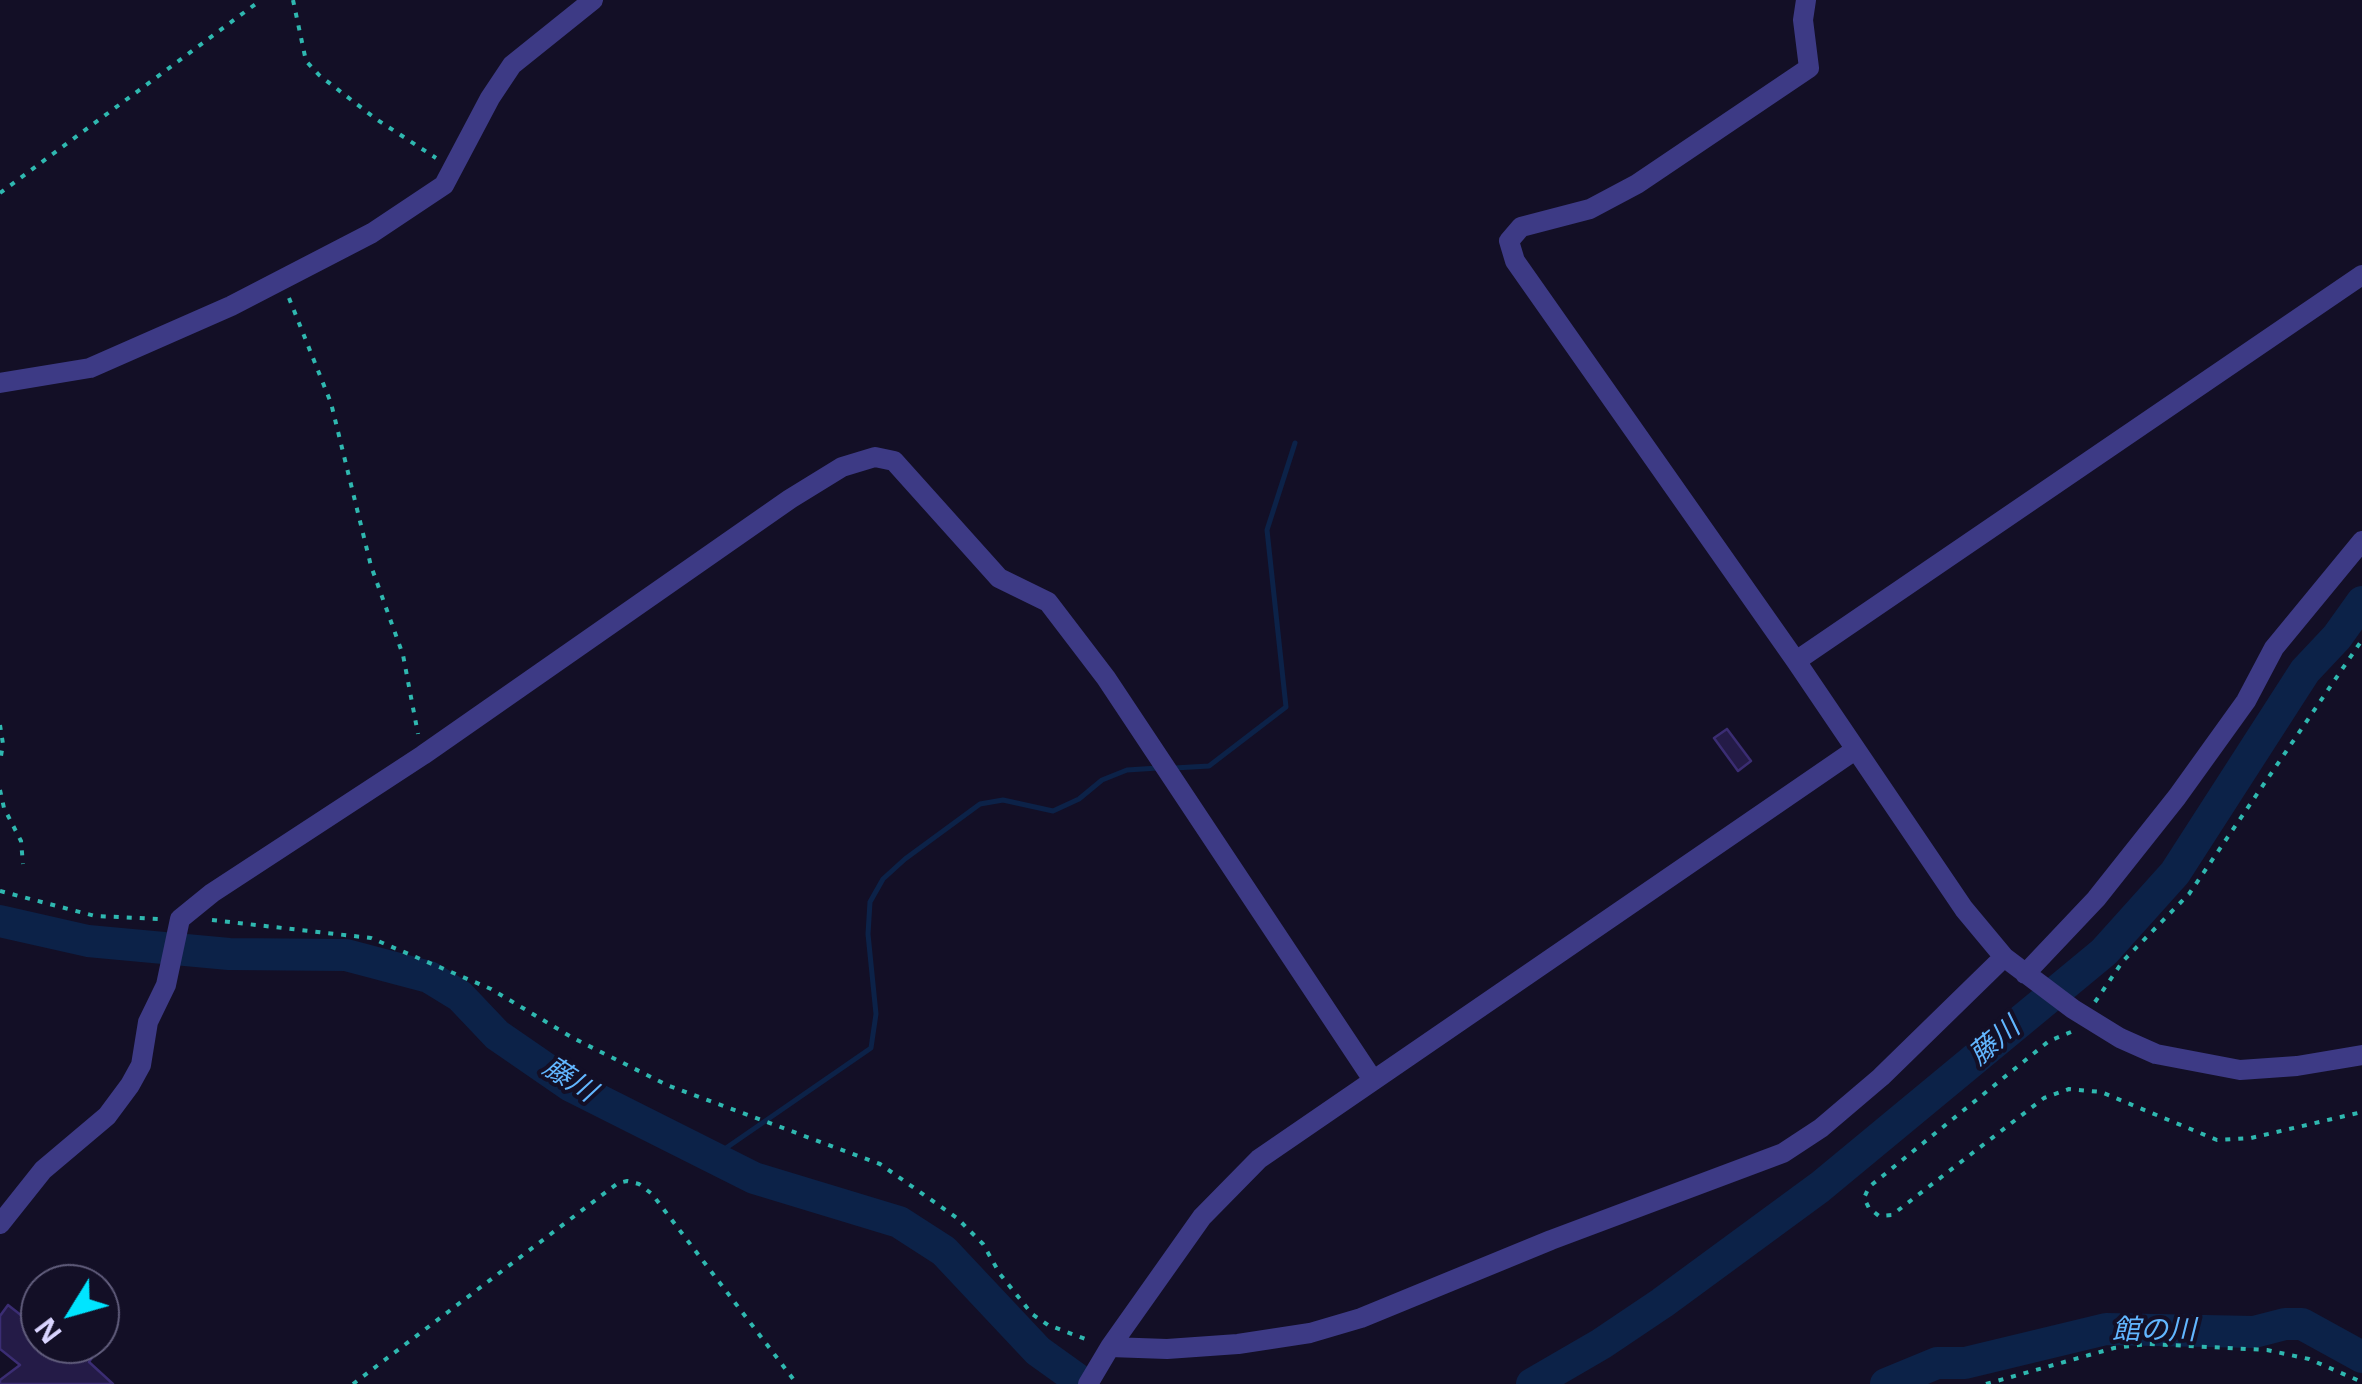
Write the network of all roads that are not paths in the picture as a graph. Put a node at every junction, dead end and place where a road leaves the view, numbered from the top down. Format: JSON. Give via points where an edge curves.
{"nodes":[{"id":1,"x":593,"y":0,"type":"edge"},
{"id":2,"x":1806,"y":0,"type":"edge"},
{"id":3,"x":2362,"y":274,"type":"edge"},
{"id":4,"x":0,"y":383,"type":"edge"},
{"id":5,"x":2362,"y":541,"type":"edge"},
{"id":6,"x":1796,"y":661,"type":"junction"},
{"id":7,"x":1855,"y":750,"type":"junction"},
{"id":8,"x":2004,"y":957,"type":"junction"},
{"id":9,"x":2029,"y":978,"type":"junction"},
{"id":10,"x":2362,"y":1055,"type":"edge"},
{"id":11,"x":1373,"y":1080,"type":"junction"},
{"id":12,"x":0,"y":1224,"type":"edge"},
{"id":13,"x":1110,"y":1347,"type":"junction"},
{"id":14,"x":1093,"y":1375,"type":"edge"}],
"edges":[{"from":1,"to":4,"type":"street","via":[[512,65],[444,185],[372,233],[90,368]]},
{"from":2,"to":6,"type":"street","via":[[1809,68],[1637,184],[1590,209],[1527,224],[1509,241],[1516,261]]},
{"from":3,"to":6,"type":"street"},
{"from":5,"to":9,"type":"street","via":[[2274,648],[2246,701],[2177,797]]},
{"from":6,"to":7,"type":"street"},
{"from":7,"to":8,"type":"street"},
{"from":7,"to":11,"type":"street"},
{"from":8,"to":9,"type":"street"},
{"from":8,"to":13,"type":"street","via":[[1880,1077],[1784,1153],[1310,1333],[1167,1349]]},
{"from":9,"to":10,"type":"street","via":[[2156,1054],[2240,1070]]},
{"from":11,"to":12,"type":"street","via":[[1106,678],[1048,602],[1000,578],[894,460],[876,457],[842,467],[212,892],[182,919],[141,1065],[120,1101],[43,1170]]},
{"from":11,"to":13,"type":"street","via":[[1246,1170],[1202,1217]]},
{"from":13,"to":14,"type":"street"}]}
